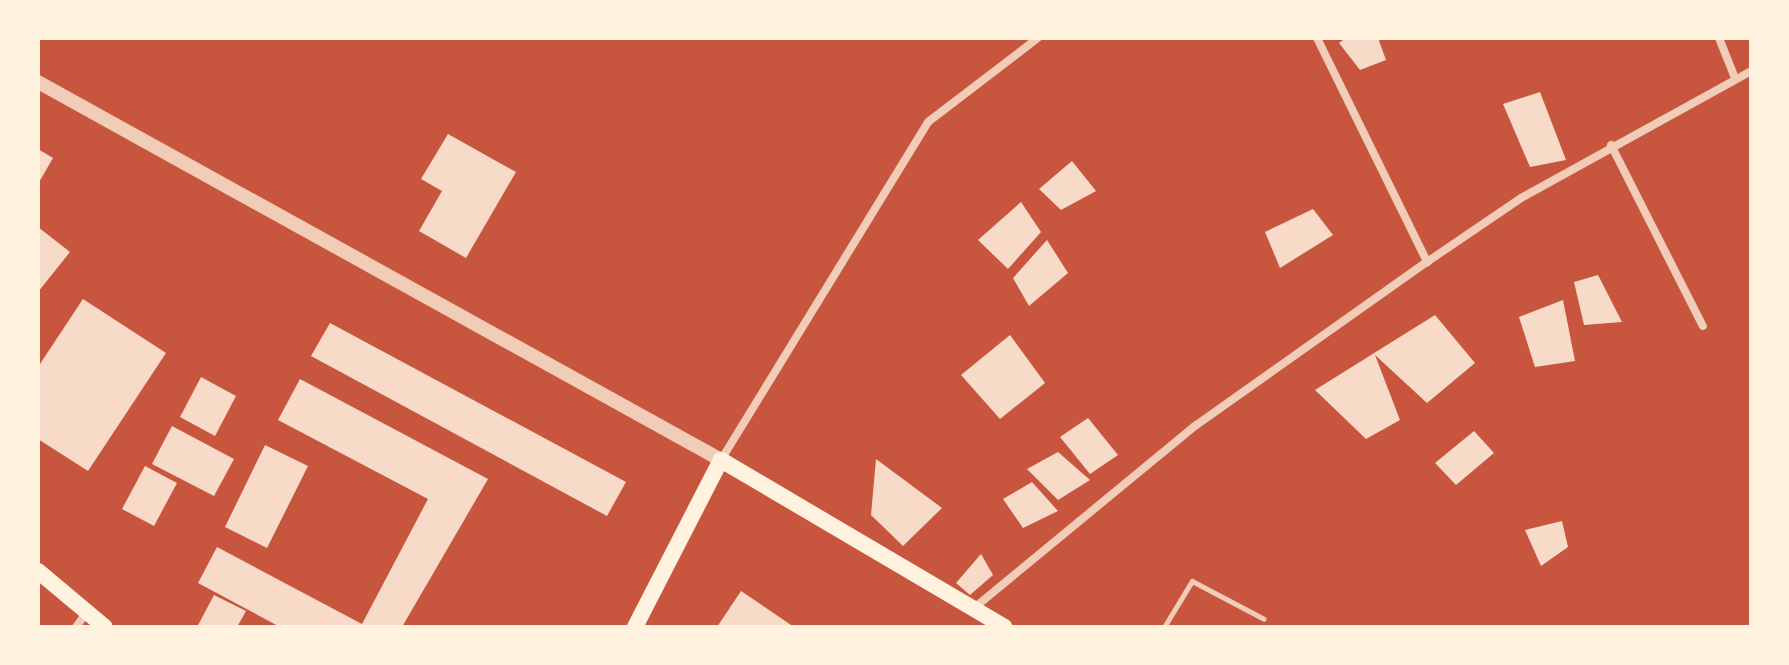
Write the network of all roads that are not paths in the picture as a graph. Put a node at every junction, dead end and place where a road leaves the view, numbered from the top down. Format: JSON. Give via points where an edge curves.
{"nodes":[{"id":1,"x":1038,"y":38,"type":"edge"},
{"id":2,"x":1317,"y":38,"type":"edge"},
{"id":3,"x":1719,"y":38,"type":"edge"},
{"id":4,"x":1751,"y":71,"type":"edge"},
{"id":5,"x":1735,"y":78,"type":"junction"},
{"id":6,"x":38,"y":82,"type":"edge"},
{"id":7,"x":1611,"y":145,"type":"junction"},
{"id":8,"x":1427,"y":262,"type":"junction"},
{"id":9,"x":1703,"y":326,"type":"dead end"},
{"id":10,"x":721,"y":460,"type":"junction"},
{"id":11,"x":38,"y":571,"type":"edge"},
{"id":12,"x":973,"y":609,"type":"junction"},
{"id":13,"x":87,"y":612,"type":"junction"},
{"id":14,"x":1264,"y":619,"type":"dead end"},
{"id":15,"x":76,"y":627,"type":"edge"},
{"id":16,"x":105,"y":627,"type":"edge"},
{"id":17,"x":635,"y":627,"type":"edge"},
{"id":18,"x":1005,"y":627,"type":"edge"},
{"id":19,"x":1164,"y":627,"type":"edge"}],
"edges":[{"from":1,"to":10,"type":"street","via":[[928,122]]},
{"from":2,"to":8,"type":"street"},
{"from":3,"to":5,"type":"street"},
{"from":4,"to":5,"type":"street"},
{"from":5,"to":7,"type":"street"},
{"from":6,"to":10,"type":"street"},
{"from":7,"to":8,"type":"street"},
{"from":7,"to":9,"type":"street"},
{"from":8,"to":12,"type":"street","via":[[1195,426]]},
{"from":10,"to":12,"type":"main road"},
{"from":10,"to":17,"type":"main road"},
{"from":11,"to":13,"type":"main road"},
{"from":12,"to":18,"type":"main road"},
{"from":13,"to":15,"type":"street"},
{"from":13,"to":16,"type":"main road"},
{"from":14,"to":19,"type":"lane","via":[[1192,581]]}]}
